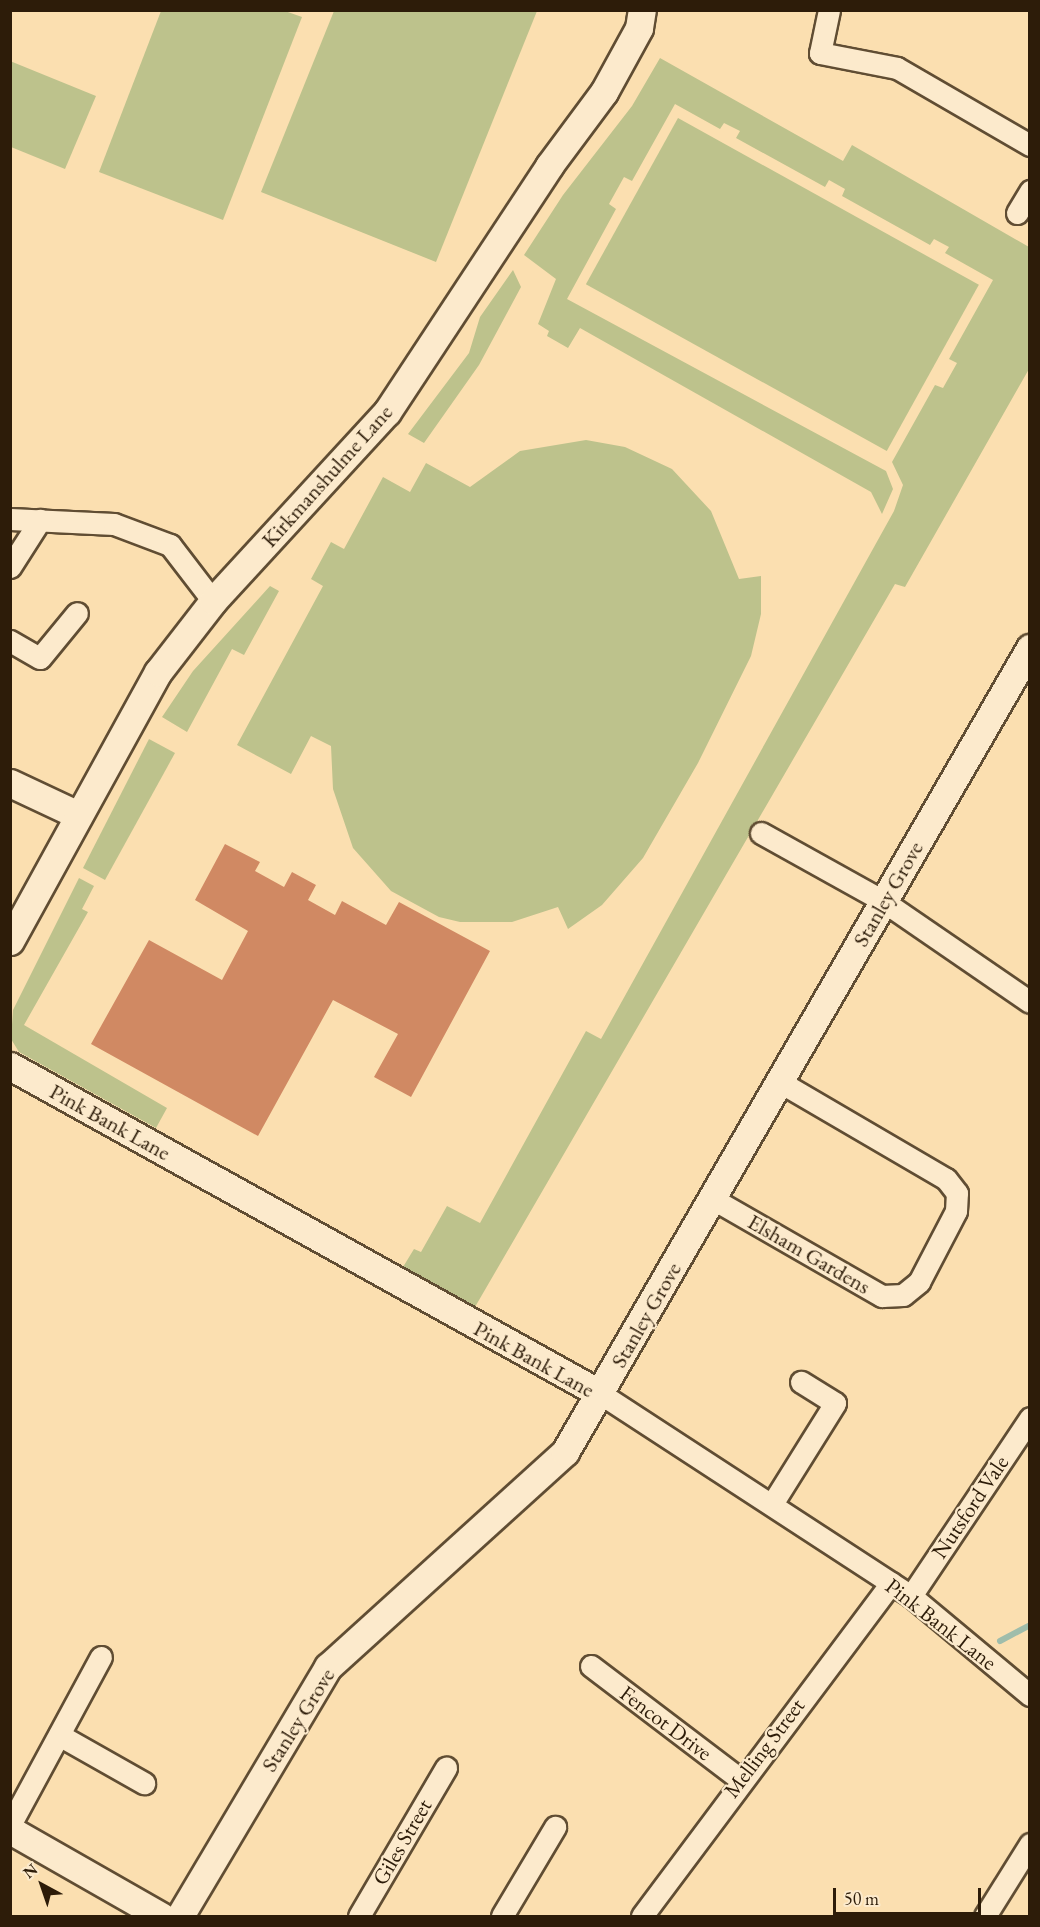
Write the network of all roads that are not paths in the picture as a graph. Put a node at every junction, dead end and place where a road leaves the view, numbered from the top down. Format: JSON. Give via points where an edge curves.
{"nodes":[{"id":1,"x":642,"y":10,"type":"edge"},
{"id":2,"x":829,"y":10,"type":"edge"},
{"id":3,"x":1029,"y":145,"type":"edge"},
{"id":4,"x":1029,"y":191,"type":"edge"},
{"id":5,"x":1017,"y":213,"type":"dead end"},
{"id":6,"x":10,"y":519,"type":"edge"},
{"id":7,"x":40,"y":520,"type":"junction"},
{"id":8,"x":10,"y":567,"type":"edge"},
{"id":9,"x":213,"y":601,"type":"junction"},
{"id":10,"x":77,"y":613,"type":"dead end"},
{"id":11,"x":10,"y":641,"type":"edge"},
{"id":12,"x":1029,"y":648,"type":"edge"},
{"id":13,"x":10,"y":783,"type":"edge"},
{"id":14,"x":76,"y":814,"type":"junction"},
{"id":15,"x":761,"y":833,"type":"dead end"},
{"id":16,"x":883,"y":901,"type":"junction"},
{"id":17,"x":10,"y":941,"type":"edge"},
{"id":18,"x":1029,"y":1002,"type":"edge"},
{"id":19,"x":10,"y":1066,"type":"edge"},
{"id":20,"x":780,"y":1082,"type":"junction"},
{"id":21,"x":713,"y":1199,"type":"junction"},
{"id":22,"x":801,"y":1382,"type":"dead end"},
{"id":23,"x":601,"y":1395,"type":"junction"},
{"id":24,"x":1029,"y":1418,"type":"edge"},
{"id":25,"x":772,"y":1504,"type":"junction"},
{"id":26,"x":891,"y":1583,"type":"junction"},
{"id":27,"x":910,"y":1596,"type":"junction"},
{"id":28,"x":101,"y":1657,"type":"dead end"},
{"id":29,"x":591,"y":1666,"type":"dead end"},
{"id":30,"x":1029,"y":1695,"type":"edge"},
{"id":31,"x":59,"y":1735,"type":"junction"},
{"id":32,"x":446,"y":1768,"type":"dead end"},
{"id":33,"x":740,"y":1779,"type":"junction"},
{"id":34,"x":144,"y":1782,"type":"dead end"},
{"id":35,"x":10,"y":1825,"type":"edge"},
{"id":36,"x":555,"y":1827,"type":"dead end"},
{"id":37,"x":10,"y":1830,"type":"edge"},
{"id":38,"x":1029,"y":1844,"type":"edge"},
{"id":39,"x":161,"y":1917,"type":"edge"},
{"id":40,"x":180,"y":1917,"type":"edge"},
{"id":41,"x":359,"y":1917,"type":"edge"},
{"id":42,"x":502,"y":1917,"type":"edge"},
{"id":43,"x":642,"y":1917,"type":"edge"},
{"id":44,"x":985,"y":1917,"type":"edge"}],
"edges":[{"from":1,"to":9,"type":"street","name":"Kirkmanshulme Lane","via":[[639,28],[604,92],[549,166],[387,412]]},
{"from":2,"to":3,"type":"street","via":[[820,53],[897,68]]},
{"from":4,"to":5,"type":"street"},
{"from":6,"to":7,"type":"street"},
{"from":7,"to":8,"type":"street"},
{"from":7,"to":9,"type":"street","via":[[114,524],[170,545]]},
{"from":9,"to":14,"type":"street","name":"Kirkmanshulme Lane","via":[[158,672]]},
{"from":10,"to":11,"type":"street","via":[[40,658]]},
{"from":12,"to":16,"type":"street","name":"Stanley Grove"},
{"from":13,"to":14,"type":"street"},
{"from":14,"to":17,"type":"street","name":"Kirkmanshulme Lane"},
{"from":15,"to":16,"type":"street"},
{"from":16,"to":18,"type":"street"},
{"from":16,"to":20,"type":"street","name":"Stanley Grove"},
{"from":19,"to":23,"type":"street","name":"Pink Bank Lane"},
{"from":20,"to":21,"type":"street","name":"Stanley Grove"},
{"from":20,"to":21,"type":"street","name":"Elsham Gardens","via":[[946,1179],[957,1193],[956,1210],[919,1282],[903,1295],[882,1296]]},
{"from":21,"to":23,"type":"street","name":"Stanley Grove"},
{"from":22,"to":25,"type":"street","via":[[835,1403]]},
{"from":23,"to":25,"type":"street","name":"Pink Bank Lane"},
{"from":23,"to":40,"type":"street","name":"Stanley Grove","via":[[565,1452],[328,1667]]},
{"from":24,"to":27,"type":"street","name":"Nutsford Vale"},
{"from":25,"to":26,"type":"street","name":"Pink Bank Lane"},
{"from":26,"to":27,"type":"street","name":"Pink Bank Lane"},
{"from":26,"to":33,"type":"street","name":"Melling Street"},
{"from":27,"to":30,"type":"street","name":"Pink Bank Lane"},
{"from":28,"to":31,"type":"street"},
{"from":29,"to":33,"type":"street","name":"Fencot Drive"},
{"from":31,"to":34,"type":"street"},
{"from":31,"to":35,"type":"street"},
{"from":32,"to":41,"type":"street","name":"Giles Street"},
{"from":33,"to":43,"type":"street","name":"Melling Street"},
{"from":36,"to":42,"type":"street"},
{"from":37,"to":39,"type":"street"},
{"from":38,"to":44,"type":"street"}]}
